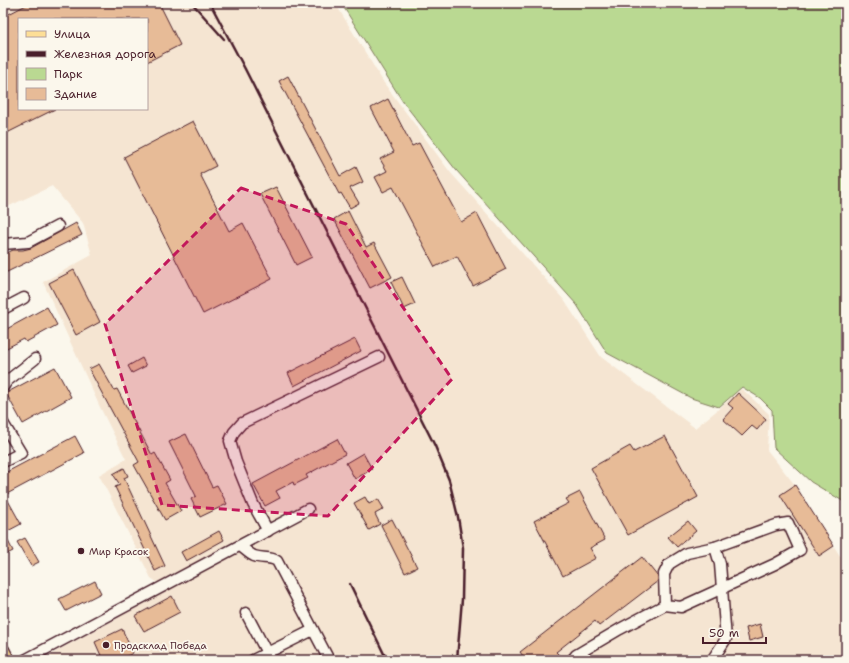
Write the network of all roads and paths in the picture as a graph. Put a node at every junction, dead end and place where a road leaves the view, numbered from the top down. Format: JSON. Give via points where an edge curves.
{"nodes":[{"id":1,"x":58,"y":226,"type":"dead end"},
{"id":2,"x":3,"y":244,"type":"edge"},
{"id":3,"x":24,"y":298,"type":"dead end"},
{"id":4,"x":3,"y":309,"type":"edge"},
{"id":5,"x":379,"y":357,"type":"dead end"},
{"id":6,"x":35,"y":359,"type":"dead end"},
{"id":7,"x":3,"y":387,"type":"edge"},
{"id":8,"x":3,"y":422,"type":"edge"},
{"id":9,"x":3,"y":462,"type":"edge"},
{"id":10,"x":308,"y":509,"type":"dead end"},
{"id":11,"x":268,"y":531,"type":"junction"},
{"id":12,"x":240,"y":546,"type":"junction"},
{"id":13,"x":716,"y":547,"type":"junction"},
{"id":14,"x":721,"y":589,"type":"junction"},
{"id":15,"x":665,"y":605,"type":"junction"},
{"id":16,"x":246,"y":613,"type":"dead end"},
{"id":17,"x":313,"y":630,"type":"junction"},
{"id":18,"x":3,"y":650,"type":"edge"},
{"id":19,"x":267,"y":653,"type":"junction"},
{"id":20,"x":8,"y":660,"type":"edge"},
{"id":21,"x":25,"y":660,"type":"edge"},
{"id":22,"x":253,"y":660,"type":"edge"},
{"id":23,"x":329,"y":660,"type":"edge"},
{"id":24,"x":572,"y":660,"type":"edge"},
{"id":25,"x":712,"y":660,"type":"edge"}],
"edges":[{"from":1,"to":2,"type":"lane","via":[[28,242]]},
{"from":3,"to":4,"type":"lane"},
{"from":5,"to":11,"type":"lane","via":[[242,423],[234,432],[230,441],[236,462],[253,504]]},
{"from":6,"to":7,"type":"lane"},
{"from":8,"to":9,"type":"lane","via":[[21,453]]},
{"from":10,"to":11,"type":"lane"},
{"from":11,"to":12,"type":"lane"},
{"from":12,"to":17,"type":"lane","via":[[252,555],[277,561]]},
{"from":12,"to":21,"type":"lane"},
{"from":13,"to":14,"type":"lane"},
{"from":13,"to":14,"type":"lane","via":[[788,523],[800,550]]},
{"from":13,"to":15,"type":"lane","via":[[687,553],[669,564],[664,574]]},
{"from":14,"to":15,"type":"lane","via":[[681,606]]},
{"from":14,"to":25,"type":"lane","via":[[726,639]]},
{"from":15,"to":24,"type":"lane","via":[[576,655]]},
{"from":16,"to":19,"type":"lane"},
{"from":17,"to":19,"type":"lane"},
{"from":17,"to":23,"type":"lane"},
{"from":18,"to":20,"type":"main road"},
{"from":19,"to":22,"type":"lane"}]}
